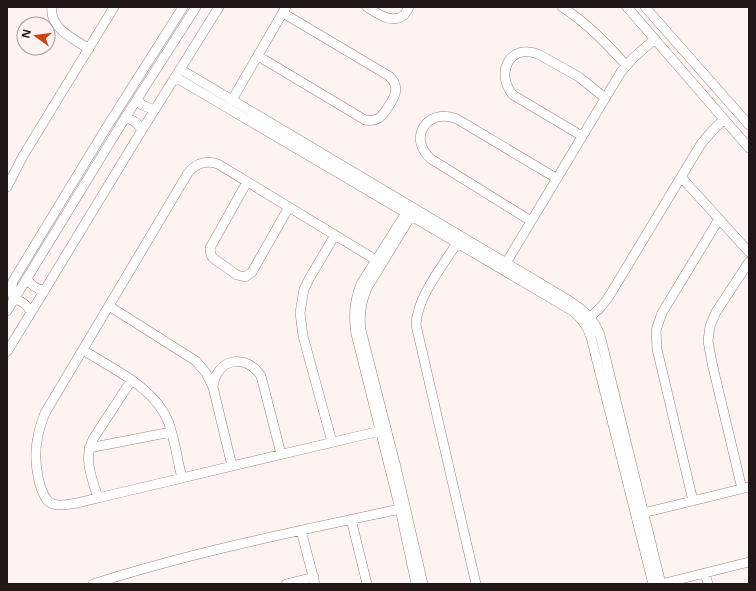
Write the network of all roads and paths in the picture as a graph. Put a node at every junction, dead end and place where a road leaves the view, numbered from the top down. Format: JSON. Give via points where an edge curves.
{"nodes":[{"id":1,"x":52,"y":7,"type":"edge"},
{"id":2,"x":114,"y":7,"type":"edge"},
{"id":3,"x":183,"y":7,"type":"edge"},
{"id":4,"x":196,"y":7,"type":"edge"},
{"id":5,"x":219,"y":7,"type":"edge"},
{"id":6,"x":367,"y":7,"type":"edge"},
{"id":7,"x":409,"y":7,"type":"edge"},
{"id":8,"x":562,"y":7,"type":"edge"},
{"id":9,"x":627,"y":7,"type":"edge"},
{"id":10,"x":645,"y":7,"type":"edge"},
{"id":11,"x":285,"y":10,"type":"edge"},
{"id":12,"x":655,"y":39,"type":"junction"},
{"id":13,"x":89,"y":49,"type":"junction"},
{"id":14,"x":258,"y":56,"type":"junction"},
{"id":15,"x":626,"y":64,"type":"junction"},
{"id":16,"x":178,"y":73,"type":"junction"},
{"id":17,"x":605,"y":98,"type":"junction"},
{"id":18,"x":137,"y":99,"type":"junction"},
{"id":19,"x":232,"y":100,"type":"junction"},
{"id":20,"x":154,"y":110,"type":"junction"},
{"id":21,"x":125,"y":118,"type":"junction"},
{"id":22,"x":724,"y":119,"type":"junction"},
{"id":23,"x":749,"y":125,"type":"edge"},
{"id":24,"x":142,"y":130,"type":"junction"},
{"id":25,"x":582,"y":136,"type":"junction"},
{"id":26,"x":749,"y":148,"type":"edge"},
{"id":27,"x":681,"y":177,"type":"junction"},
{"id":28,"x":556,"y":178,"type":"junction"},
{"id":29,"x":247,"y":182,"type":"junction"},
{"id":30,"x":7,"y":187,"type":"edge"},
{"id":31,"x":290,"y":208,"type":"junction"},
{"id":32,"x":408,"y":214,"type":"junction"},
{"id":33,"x":719,"y":219,"type":"junction"},
{"id":34,"x":531,"y":221,"type":"junction"},
{"id":35,"x":335,"y":235,"type":"junction"},
{"id":36,"x":457,"y":243,"type":"junction"},
{"id":37,"x":749,"y":252,"type":"edge"},
{"id":38,"x":376,"y":260,"type":"junction"},
{"id":39,"x":506,"y":262,"type":"junction"},
{"id":40,"x":749,"y":262,"type":"edge"},
{"id":41,"x":28,"y":278,"type":"junction"},
{"id":42,"x":44,"y":290,"type":"junction"},
{"id":43,"x":14,"y":299,"type":"junction"},
{"id":44,"x":109,"y":306,"type":"junction"},
{"id":45,"x":7,"y":311,"type":"edge"},
{"id":46,"x":31,"y":312,"type":"junction"},
{"id":47,"x":590,"y":317,"type":"junction"},
{"id":48,"x":83,"y":350,"type":"junction"},
{"id":49,"x":7,"y":352,"type":"edge"},
{"id":50,"x":131,"y":381,"type":"junction"},
{"id":51,"x":213,"y":388,"type":"junction"},
{"id":52,"x":380,"y":431,"type":"junction"},
{"id":53,"x":171,"y":432,"type":"junction"},
{"id":54,"x":332,"y":442,"type":"junction"},
{"id":55,"x":89,"y":448,"type":"junction"},
{"id":56,"x":281,"y":454,"type":"junction"},
{"id":57,"x":232,"y":466,"type":"junction"},
{"id":58,"x":182,"y":478,"type":"junction"},
{"id":59,"x":746,"y":488,"type":"edge"},
{"id":60,"x":98,"y":498,"type":"junction"},
{"id":61,"x":693,"y":501,"type":"junction"},
{"id":62,"x":400,"y":509,"type":"junction"},
{"id":63,"x":643,"y":513,"type":"junction"},
{"id":64,"x":351,"y":519,"type":"junction"},
{"id":65,"x":301,"y":530,"type":"junction"},
{"id":66,"x":749,"y":562,"type":"edge"},
{"id":67,"x":705,"y":573,"type":"junction"},
{"id":68,"x":315,"y":581,"type":"edge"},
{"id":69,"x":93,"y":584,"type":"edge"},
{"id":70,"x":286,"y":584,"type":"edge"},
{"id":71,"x":367,"y":584,"type":"edge"},
{"id":72,"x":416,"y":584,"type":"edge"},
{"id":73,"x":423,"y":584,"type":"edge"},
{"id":74,"x":476,"y":584,"type":"edge"},
{"id":75,"x":653,"y":584,"type":"edge"},
{"id":76,"x":661,"y":584,"type":"edge"},
{"id":77,"x":708,"y":584,"type":"edge"}],
"edges":[{"from":1,"to":13,"type":"street","via":[[56,25]]},
{"from":2,"to":13,"type":"street"},
{"from":3,"to":43,"type":"street","via":[[13,281],[11,291]]},
{"from":4,"to":18,"type":"street"},
{"from":5,"to":16,"type":"street"},
{"from":6,"to":7,"type":"street","via":[[393,19],[404,15]]},
{"from":8,"to":15,"type":"street","via":[[596,32]]},
{"from":9,"to":12,"type":"street"},
{"from":10,"to":23,"type":"street"},
{"from":11,"to":14,"type":"street"},
{"from":11,"to":14,"type":"street","via":[[389,76],[396,88],[394,98],[382,117],[365,120]]},
{"from":12,"to":15,"type":"street"},
{"from":12,"to":22,"type":"street"},
{"from":13,"to":30,"type":"street","via":[[26,151]]},
{"from":14,"to":19,"type":"street"},
{"from":15,"to":17,"type":"street"},
{"from":16,"to":19,"type":"street"},
{"from":16,"to":20,"type":"street"},
{"from":16,"to":32,"type":"street"},
{"from":17,"to":25,"type":"street"},
{"from":17,"to":25,"type":"street","via":[[579,77],[531,51],[516,54],[510,59],[506,66],[505,81],[513,95]]},
{"from":18,"to":20,"type":"street","via":[[142,105]]},
{"from":18,"to":21,"type":"street"},
{"from":19,"to":39,"type":"street"},
{"from":20,"to":24,"type":"street"},
{"from":21,"to":24,"type":"street","via":[[133,120]]},
{"from":21,"to":41,"type":"street"},
{"from":22,"to":26,"type":"street"},
{"from":22,"to":27,"type":"street","via":[[701,144]]},
{"from":24,"to":42,"type":"street"},
{"from":25,"to":28,"type":"street"},
{"from":27,"to":33,"type":"street"},
{"from":27,"to":47,"type":"street","via":[[608,298]]},
{"from":28,"to":34,"type":"street"},
{"from":28,"to":34,"type":"street","via":[[457,119],[440,116],[425,125],[420,141],[422,149],[431,159]]},
{"from":29,"to":31,"type":"street"},
{"from":29,"to":31,"type":"street","via":[[210,248],[213,258],[237,275],[245,277],[252,272]]},
{"from":29,"to":44,"type":"street","via":[[212,162],[204,162],[192,168]]},
{"from":31,"to":35,"type":"street"},
{"from":32,"to":36,"type":"street"},
{"from":32,"to":38,"type":"street"},
{"from":32,"to":73,"type":"street","via":[[366,288],[360,320]]},
{"from":33,"to":37,"type":"street"},
{"from":33,"to":61,"type":"street","via":[[662,313],[656,330],[656,348]]},
{"from":34,"to":39,"type":"street"},
{"from":35,"to":38,"type":"street"},
{"from":35,"to":54,"type":"street","via":[[309,279],[300,313],[303,336]]},
{"from":36,"to":74,"type":"street","via":[[422,299],[417,311],[416,332]]},
{"from":36,"to":75,"type":"street","via":[[570,310],[586,324]]},
{"from":38,"to":52,"type":"street","via":[[357,294],[354,315],[356,334]]},
{"from":39,"to":47,"type":"street","via":[[575,304]]},
{"from":40,"to":59,"type":"street","via":[[713,319],[708,341]]},
{"from":41,"to":42,"type":"street","via":[[36,288]]},
{"from":41,"to":43,"type":"street"},
{"from":42,"to":46,"type":"street"},
{"from":43,"to":45,"type":"street"},
{"from":43,"to":46,"type":"street","via":[[26,304]]},
{"from":44,"to":48,"type":"street"},
{"from":44,"to":51,"type":"street","via":[[196,362],[206,373]]},
{"from":46,"to":49,"type":"street"},
{"from":47,"to":63,"type":"street","via":[[600,335]]},
{"from":48,"to":50,"type":"street"},
{"from":48,"to":60,"type":"street","via":[[45,413],[37,436],[35,460],[43,493],[49,502],[59,506]]},
{"from":50,"to":53,"type":"street","via":[[148,392],[157,403]]},
{"from":50,"to":55,"type":"street"},
{"from":51,"to":56,"type":"street","via":[[217,373],[229,363],[244,362],[257,370],[261,376]]},
{"from":51,"to":57,"type":"street"},
{"from":52,"to":54,"type":"street"},
{"from":52,"to":62,"type":"street"},
{"from":53,"to":55,"type":"street"},
{"from":53,"to":58,"type":"street"},
{"from":54,"to":56,"type":"street"},
{"from":55,"to":60,"type":"street","via":[[88,464]]},
{"from":56,"to":57,"type":"street"},
{"from":57,"to":58,"type":"street"},
{"from":58,"to":60,"type":"street"},
{"from":59,"to":61,"type":"street"},
{"from":61,"to":63,"type":"street"},
{"from":62,"to":64,"type":"street"},
{"from":62,"to":72,"type":"street"},
{"from":63,"to":76,"type":"street"},
{"from":64,"to":65,"type":"street"},
{"from":64,"to":71,"type":"street"},
{"from":65,"to":68,"type":"street"},
{"from":65,"to":69,"type":"street","via":[[137,570]]},
{"from":66,"to":67,"type":"street"},
{"from":67,"to":76,"type":"street"},
{"from":67,"to":77,"type":"street"},
{"from":68,"to":70,"type":"street"}]}
